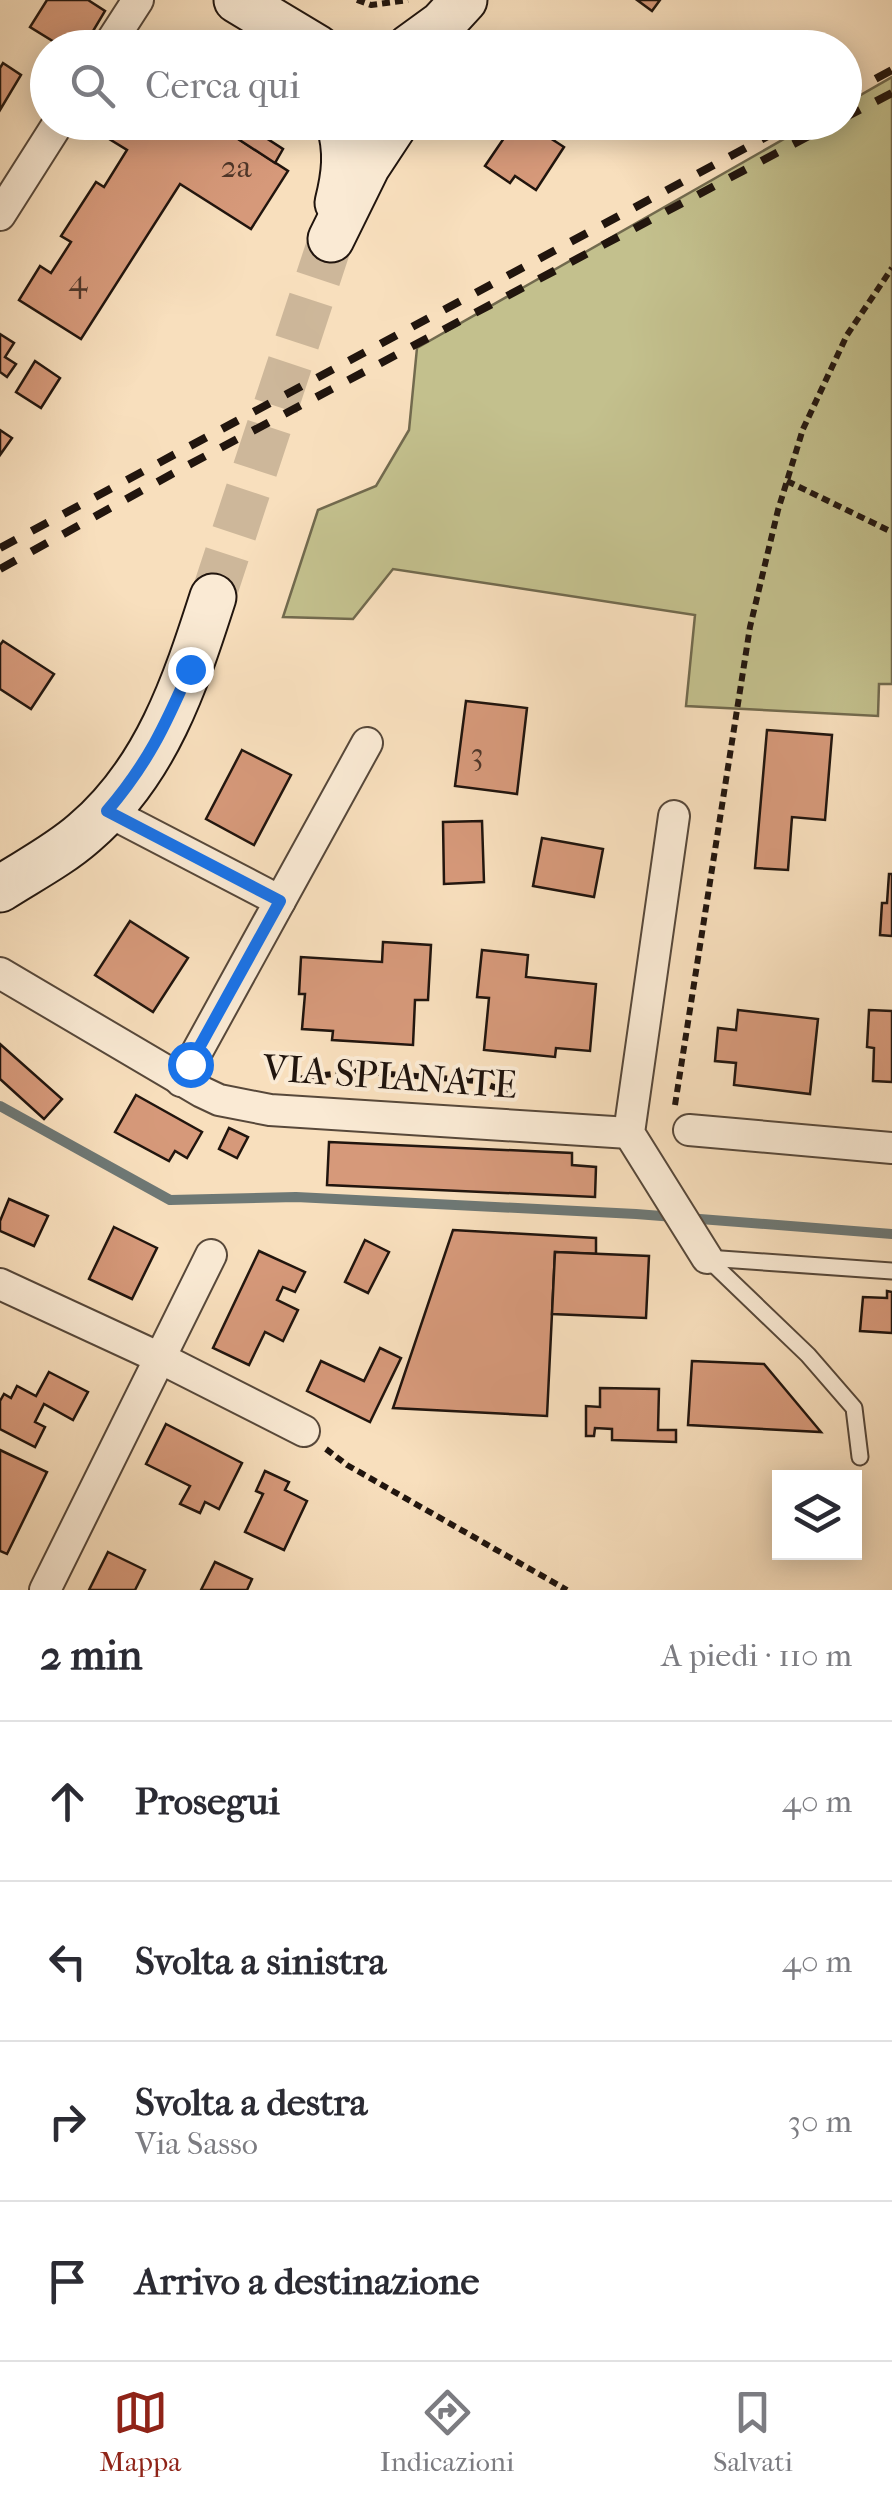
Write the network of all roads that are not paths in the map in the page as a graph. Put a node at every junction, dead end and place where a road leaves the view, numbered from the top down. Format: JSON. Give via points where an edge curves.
{"nodes":[{"id":1,"x":138,"y":0,"type":"edge"},
{"id":2,"x":212,"y":0,"type":"edge"},
{"id":3,"x":237,"y":0,"type":"edge"},
{"id":4,"x":464,"y":0,"type":"edge"},
{"id":5,"x":491,"y":0,"type":"edge"},
{"id":6,"x":119,"y":30,"type":"edge"},
{"id":7,"x":248,"y":30,"type":"edge"},
{"id":8,"x":286,"y":30,"type":"edge"},
{"id":9,"x":434,"y":30,"type":"edge"},
{"id":10,"x":468,"y":30,"type":"edge"},
{"id":11,"x":49,"y":140,"type":"edge"},
{"id":12,"x":344,"y":140,"type":"edge"},
{"id":13,"x":384,"y":140,"type":"edge"},
{"id":14,"x":0,"y":216,"type":"edge"},
{"id":15,"x":213,"y":597,"type":"tunnel mouth"},
{"id":16,"x":367,"y":742,"type":"dead end"},
{"id":17,"x":107,"y":811,"type":"junction"},
{"id":18,"x":674,"y":816,"type":"dead end"},
{"id":19,"x":0,"y":890,"type":"edge"},
{"id":20,"x":280,"y":901,"type":"junction"},
{"id":21,"x":0,"y":973,"type":"edge"},
{"id":22,"x":181,"y":1082,"type":"junction"},
{"id":23,"x":631,"y":1119,"type":"junction"},
{"id":24,"x":689,"y":1130,"type":"dead end"},
{"id":25,"x":892,"y":1148,"type":"edge"},
{"id":26,"x":699,"y":1245,"type":"junction"},
{"id":27,"x":211,"y":1255,"type":"dead end"},
{"id":28,"x":892,"y":1271,"type":"edge"},
{"id":29,"x":0,"y":1284,"type":"edge"},
{"id":30,"x":160,"y":1358,"type":"junction"},
{"id":31,"x":304,"y":1431,"type":"road end"},
{"id":32,"x":860,"y":1457,"type":"dead end"},
{"id":33,"x":44,"y":1590,"type":"edge"}],
"edges":[{"from":1,"to":6,"type":"street"},
{"from":2,"to":7,"type":"street"},
{"from":3,"to":8,"type":"street"},
{"from":4,"to":9,"type":"street"},
{"from":5,"to":10,"type":"street"},
{"from":11,"to":14,"type":"street"},
{"from":12,"to":13,"type":"street","via":[[346,170],[331,240]]},
{"from":15,"to":17,"type":"street","via":[[160,738]]},
{"from":16,"to":20,"type":"street"},
{"from":17,"to":19,"type":"street"},
{"from":17,"to":20,"type":"street"},
{"from":18,"to":23,"type":"street"},
{"from":20,"to":22,"type":"street"},
{"from":21,"to":22,"type":"street","name":"VIA SPIANATE"},
{"from":22,"to":23,"type":"street","name":"VIA SPIANATE","via":[[219,1100],[270,1110]]},
{"from":23,"to":26,"type":"street"},
{"from":24,"to":25,"type":"street"},
{"from":26,"to":28,"type":"lane"},
{"from":26,"to":32,"type":"lane","via":[[854,1408]]},
{"from":27,"to":30,"type":"street"},
{"from":29,"to":30,"type":"street"},
{"from":30,"to":31,"type":"street"},
{"from":30,"to":33,"type":"street"}]}
